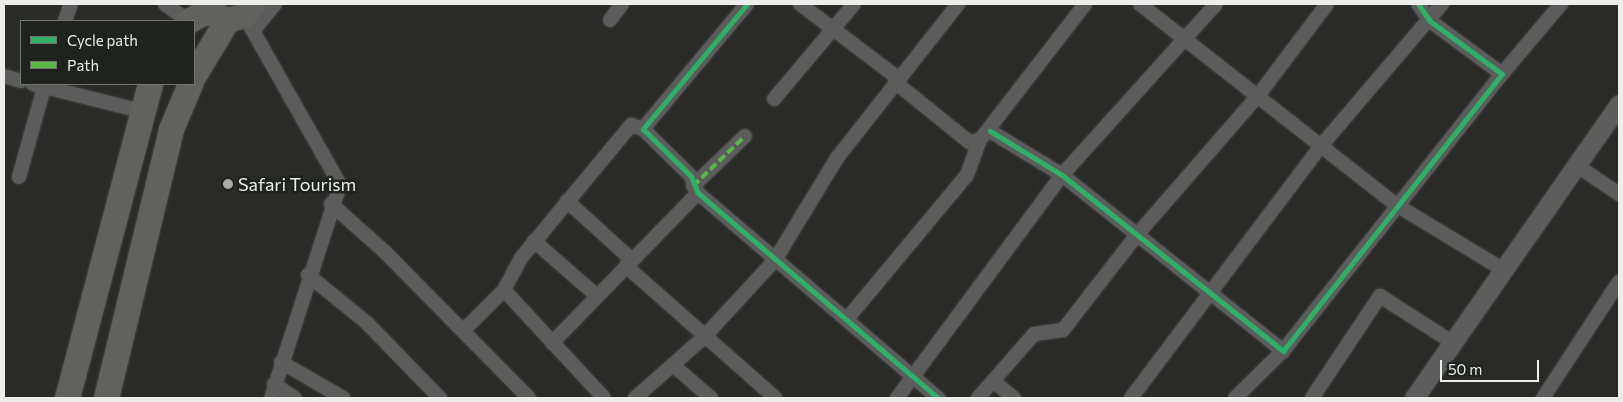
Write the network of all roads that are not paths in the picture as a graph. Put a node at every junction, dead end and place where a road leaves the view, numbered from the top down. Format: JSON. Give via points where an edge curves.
{"nodes":[{"id":1,"x":71,"y":4,"type":"edge"},
{"id":2,"x":165,"y":4,"type":"edge"},
{"id":3,"x":275,"y":4,"type":"edge"},
{"id":4,"x":622,"y":4,"type":"edge"},
{"id":5,"x":747,"y":4,"type":"edge"},
{"id":6,"x":800,"y":4,"type":"edge"},
{"id":7,"x":854,"y":4,"type":"edge"},
{"id":8,"x":958,"y":4,"type":"edge"},
{"id":9,"x":1085,"y":4,"type":"edge"},
{"id":10,"x":1140,"y":4,"type":"edge"},
{"id":11,"x":1216,"y":4,"type":"edge"},
{"id":12,"x":1328,"y":4,"type":"edge"},
{"id":13,"x":1418,"y":4,"type":"edge"},
{"id":14,"x":1442,"y":4,"type":"edge"},
{"id":15,"x":1561,"y":4,"type":"edge"},
{"id":16,"x":232,"y":14,"type":"edge"},
{"id":17,"x":65,"y":20,"type":"edge"},
{"id":18,"x":187,"y":20,"type":"edge"},
{"id":19,"x":194,"y":20,"type":"edge"},
{"id":20,"x":610,"y":20,"type":"dead end"},
{"id":21,"x":1430,"y":21,"type":"junction"},
{"id":22,"x":832,"y":32,"type":"junction"},
{"id":23,"x":1185,"y":42,"type":"junction"},
{"id":24,"x":195,"y":73,"type":"edge"},
{"id":25,"x":1502,"y":74,"type":"junction"},
{"id":26,"x":4,"y":76,"type":"edge"},
{"id":27,"x":897,"y":80,"type":"junction"},
{"id":28,"x":20,"y":81,"type":"edge"},
{"id":29,"x":41,"y":85,"type":"edge"},
{"id":30,"x":150,"y":85,"type":"edge"},
{"id":31,"x":190,"y":85,"type":"edge"},
{"id":32,"x":1257,"y":97,"type":"junction"},
{"id":33,"x":774,"y":99,"type":"dead end"},
{"id":34,"x":1619,"y":104,"type":"edge"},
{"id":35,"x":141,"y":111,"type":"junction"},
{"id":36,"x":643,"y":129,"type":"junction"},
{"id":37,"x":745,"y":136,"type":"dead end"},
{"id":38,"x":985,"y":136,"type":"junction"},
{"id":39,"x":1321,"y":146,"type":"junction"},
{"id":40,"x":1576,"y":164,"type":"junction"},
{"id":41,"x":1062,"y":175,"type":"junction"},
{"id":42,"x":19,"y":177,"type":"dead end"},
{"id":43,"x":695,"y":189,"type":"junction"},
{"id":44,"x":1619,"y":194,"type":"edge"},
{"id":45,"x":567,"y":201,"type":"junction"},
{"id":46,"x":331,"y":204,"type":"junction"},
{"id":47,"x":1398,"y":206,"type":"junction"},
{"id":48,"x":1136,"y":236,"type":"junction"},
{"id":49,"x":534,"y":242,"type":"junction"},
{"id":50,"x":775,"y":260,"type":"junction"},
{"id":51,"x":629,"y":263,"type":"junction"},
{"id":52,"x":1502,"y":269,"type":"junction"},
{"id":53,"x":308,"y":275,"type":"junction"},
{"id":54,"x":1619,"y":282,"type":"edge"},
{"id":55,"x":504,"y":290,"type":"junction"},
{"id":56,"x":1209,"y":293,"type":"junction"},
{"id":57,"x":597,"y":296,"type":"junction"},
{"id":58,"x":847,"y":319,"type":"junction"},
{"id":59,"x":464,"y":330,"type":"junction"},
{"id":60,"x":703,"y":338,"type":"junction"},
{"id":61,"x":1452,"y":342,"type":"junction"},
{"id":62,"x":552,"y":343,"type":"junction"},
{"id":63,"x":1283,"y":351,"type":"junction"},
{"id":64,"x":281,"y":362,"type":"junction"},
{"id":65,"x":674,"y":366,"type":"junction"},
{"id":66,"x":915,"y":374,"type":"junction"},
{"id":67,"x":993,"y":381,"type":"junction"},
{"id":68,"x":274,"y":384,"type":"junction"},
{"id":69,"x":1420,"y":396,"type":"edge"},
{"id":70,"x":67,"y":398,"type":"edge"},
{"id":71,"x":106,"y":398,"type":"edge"},
{"id":72,"x":271,"y":398,"type":"edge"},
{"id":73,"x":295,"y":398,"type":"edge"},
{"id":74,"x":343,"y":398,"type":"edge"},
{"id":75,"x":440,"y":398,"type":"edge"},
{"id":76,"x":529,"y":398,"type":"edge"},
{"id":77,"x":604,"y":398,"type":"edge"},
{"id":78,"x":635,"y":398,"type":"edge"},
{"id":79,"x":711,"y":398,"type":"edge"},
{"id":80,"x":775,"y":398,"type":"edge"},
{"id":81,"x":897,"y":398,"type":"edge"},
{"id":82,"x":938,"y":398,"type":"edge"},
{"id":83,"x":978,"y":398,"type":"edge"},
{"id":84,"x":1014,"y":398,"type":"edge"},
{"id":85,"x":1131,"y":398,"type":"edge"},
{"id":86,"x":1235,"y":398,"type":"edge"},
{"id":87,"x":1312,"y":398,"type":"edge"},
{"id":88,"x":1544,"y":398,"type":"edge"}],
"edges":[{"from":1,"to":17,"type":"street"},
{"from":2,"to":18,"type":"street"},
{"from":3,"to":16,"type":"street"},
{"from":4,"to":20,"type":"street"},
{"from":5,"to":36,"type":"street"},
{"from":6,"to":22,"type":"street"},
{"from":7,"to":22,"type":"street"},
{"from":8,"to":27,"type":"street"},
{"from":9,"to":38,"type":"street"},
{"from":10,"to":23,"type":"street"},
{"from":11,"to":23,"type":"street"},
{"from":12,"to":32,"type":"street"},
{"from":13,"to":21,"type":"street"},
{"from":14,"to":21,"type":"street"},
{"from":15,"to":25,"type":"street"},
{"from":16,"to":19,"type":"highway"},
{"from":16,"to":24,"type":"highway"},
{"from":16,"to":46,"type":"street","via":[[340,185]]},
{"from":21,"to":25,"type":"street"},
{"from":21,"to":39,"type":"street"},
{"from":22,"to":27,"type":"street"},
{"from":22,"to":33,"type":"street"},
{"from":23,"to":32,"type":"street"},
{"from":23,"to":41,"type":"street"},
{"from":25,"to":47,"type":"street"},
{"from":26,"to":28,"type":"street"},
{"from":27,"to":38,"type":"street","via":[[968,142]]},
{"from":27,"to":50,"type":"street","via":[[837,158]]},
{"from":29,"to":35,"type":"street"},
{"from":29,"to":42,"type":"street"},
{"from":30,"to":35,"type":"highway"},
{"from":31,"to":71,"type":"highway","via":[[171,129]]},
{"from":32,"to":39,"type":"street"},
{"from":32,"to":48,"type":"street"},
{"from":34,"to":40,"type":"street"},
{"from":35,"to":70,"type":"highway"},
{"from":36,"to":43,"type":"street","via":[[691,176]]},
{"from":36,"to":45,"type":"street","via":[[631,125]]},
{"from":37,"to":43,"type":"street"},
{"from":38,"to":41,"type":"street"},
{"from":38,"to":58,"type":"street","via":[[967,175]]},
{"from":39,"to":47,"type":"street"},
{"from":39,"to":56,"type":"street"},
{"from":40,"to":44,"type":"street"},
{"from":40,"to":52,"type":"street"},
{"from":41,"to":48,"type":"street"},
{"from":41,"to":66,"type":"street"},
{"from":43,"to":50,"type":"street"},
{"from":43,"to":51,"type":"street"},
{"from":45,"to":49,"type":"street"},
{"from":45,"to":51,"type":"street"},
{"from":46,"to":53,"type":"street"},
{"from":46,"to":59,"type":"street"},
{"from":47,"to":52,"type":"street"},
{"from":47,"to":63,"type":"street"},
{"from":48,"to":56,"type":"street"},
{"from":48,"to":67,"type":"street","via":[[1063,330],[1034,334]]},
{"from":49,"to":55,"type":"street"},
{"from":49,"to":57,"type":"street"},
{"from":50,"to":58,"type":"street"},
{"from":50,"to":60,"type":"street"},
{"from":51,"to":57,"type":"street"},
{"from":51,"to":60,"type":"street"},
{"from":52,"to":61,"type":"street"},
{"from":53,"to":64,"type":"street"},
{"from":53,"to":75,"type":"street","via":[[367,323]]},
{"from":54,"to":88,"type":"street"},
{"from":55,"to":59,"type":"street"},
{"from":55,"to":62,"type":"street"},
{"from":56,"to":63,"type":"street"},
{"from":56,"to":85,"type":"street"},
{"from":57,"to":62,"type":"street"},
{"from":58,"to":66,"type":"street"},
{"from":59,"to":76,"type":"street"},
{"from":60,"to":65,"type":"street"},
{"from":60,"to":80,"type":"street"},
{"from":61,"to":69,"type":"street"},
{"from":61,"to":87,"type":"street","via":[[1380,296]]},
{"from":62,"to":77,"type":"street"},
{"from":63,"to":86,"type":"street"},
{"from":64,"to":68,"type":"street"},
{"from":64,"to":74,"type":"street"},
{"from":65,"to":78,"type":"street"},
{"from":65,"to":79,"type":"street"},
{"from":66,"to":81,"type":"street"},
{"from":66,"to":82,"type":"street"},
{"from":67,"to":83,"type":"street"},
{"from":67,"to":84,"type":"street"},
{"from":68,"to":72,"type":"street"},
{"from":68,"to":73,"type":"street"}]}
